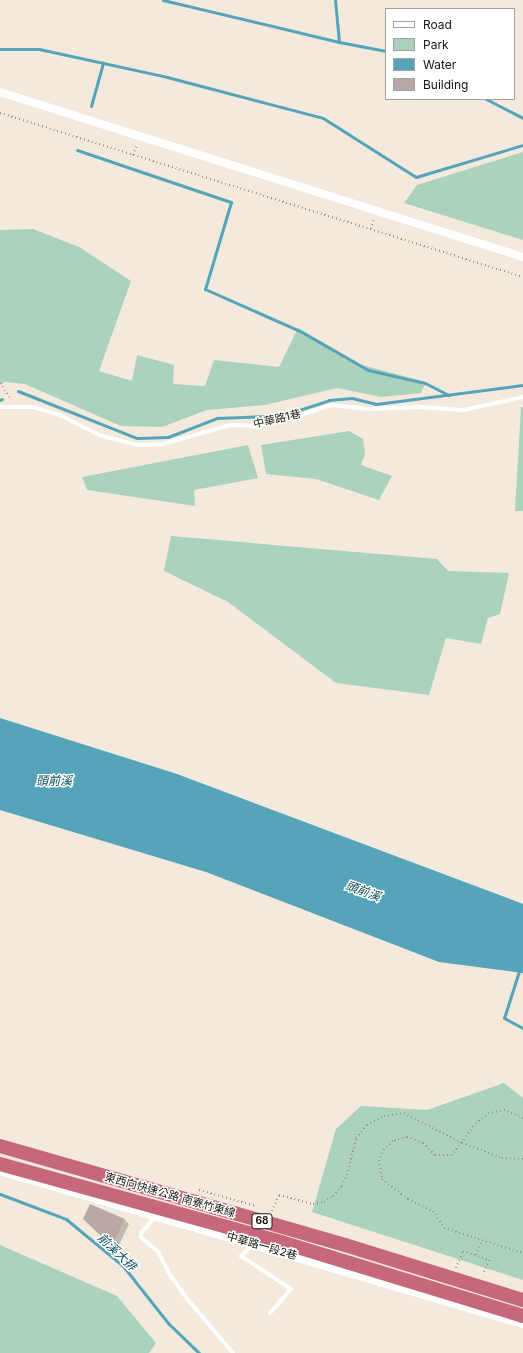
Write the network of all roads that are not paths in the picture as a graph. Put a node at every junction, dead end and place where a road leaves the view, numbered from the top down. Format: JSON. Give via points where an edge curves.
{"nodes":[{"id":1,"x":0,"y":92,"type":"edge"},
{"id":2,"x":523,"y":258,"type":"edge"},
{"id":3,"x":523,"y":397,"type":"edge"},
{"id":4,"x":0,"y":407,"type":"edge"},
{"id":5,"x":0,"y":1146,"type":"edge"},
{"id":6,"x":0,"y":1164,"type":"edge"},
{"id":7,"x":0,"y":1171,"type":"edge"},
{"id":8,"x":156,"y":1216,"type":"junction"},
{"id":9,"x":254,"y":1244,"type":"junction"},
{"id":10,"x":523,"y":1300,"type":"edge"},
{"id":11,"x":270,"y":1313,"type":"dead end"},
{"id":12,"x":523,"y":1316,"type":"edge"},
{"id":13,"x":523,"y":1324,"type":"edge"},
{"id":14,"x":233,"y":1353,"type":"edge"}],
"edges":[{"from":1,"to":2,"type":"street"},
{"from":3,"to":4,"type":"lane","name":"中華路1巷","via":[[463,410],[419,407],[370,410],[331,405],[289,419],[254,426],[230,424],[163,444],[138,446],[99,436],[60,415],[40,409]]},
{"from":5,"to":10,"type":"highway","name":"東西向快速公路 南寮竹東線","number":"68","via":[[345,1245]]},
{"from":6,"to":12,"type":"highway","name":"東西向快速公路 南寮竹東線","number":"68","via":[[281,1242]]},
{"from":7,"to":8,"type":"street","name":"中華路一段2巷"},
{"from":8,"to":9,"type":"street","name":"中華路一段2巷"},
{"from":8,"to":14,"type":"lane","via":[[141,1233],[141,1237],[158,1252],[170,1275],[189,1301]]},
{"from":9,"to":11,"type":"lane","via":[[241,1256],[291,1289]]},
{"from":9,"to":13,"type":"street","name":"中華路一段2巷"}]}
